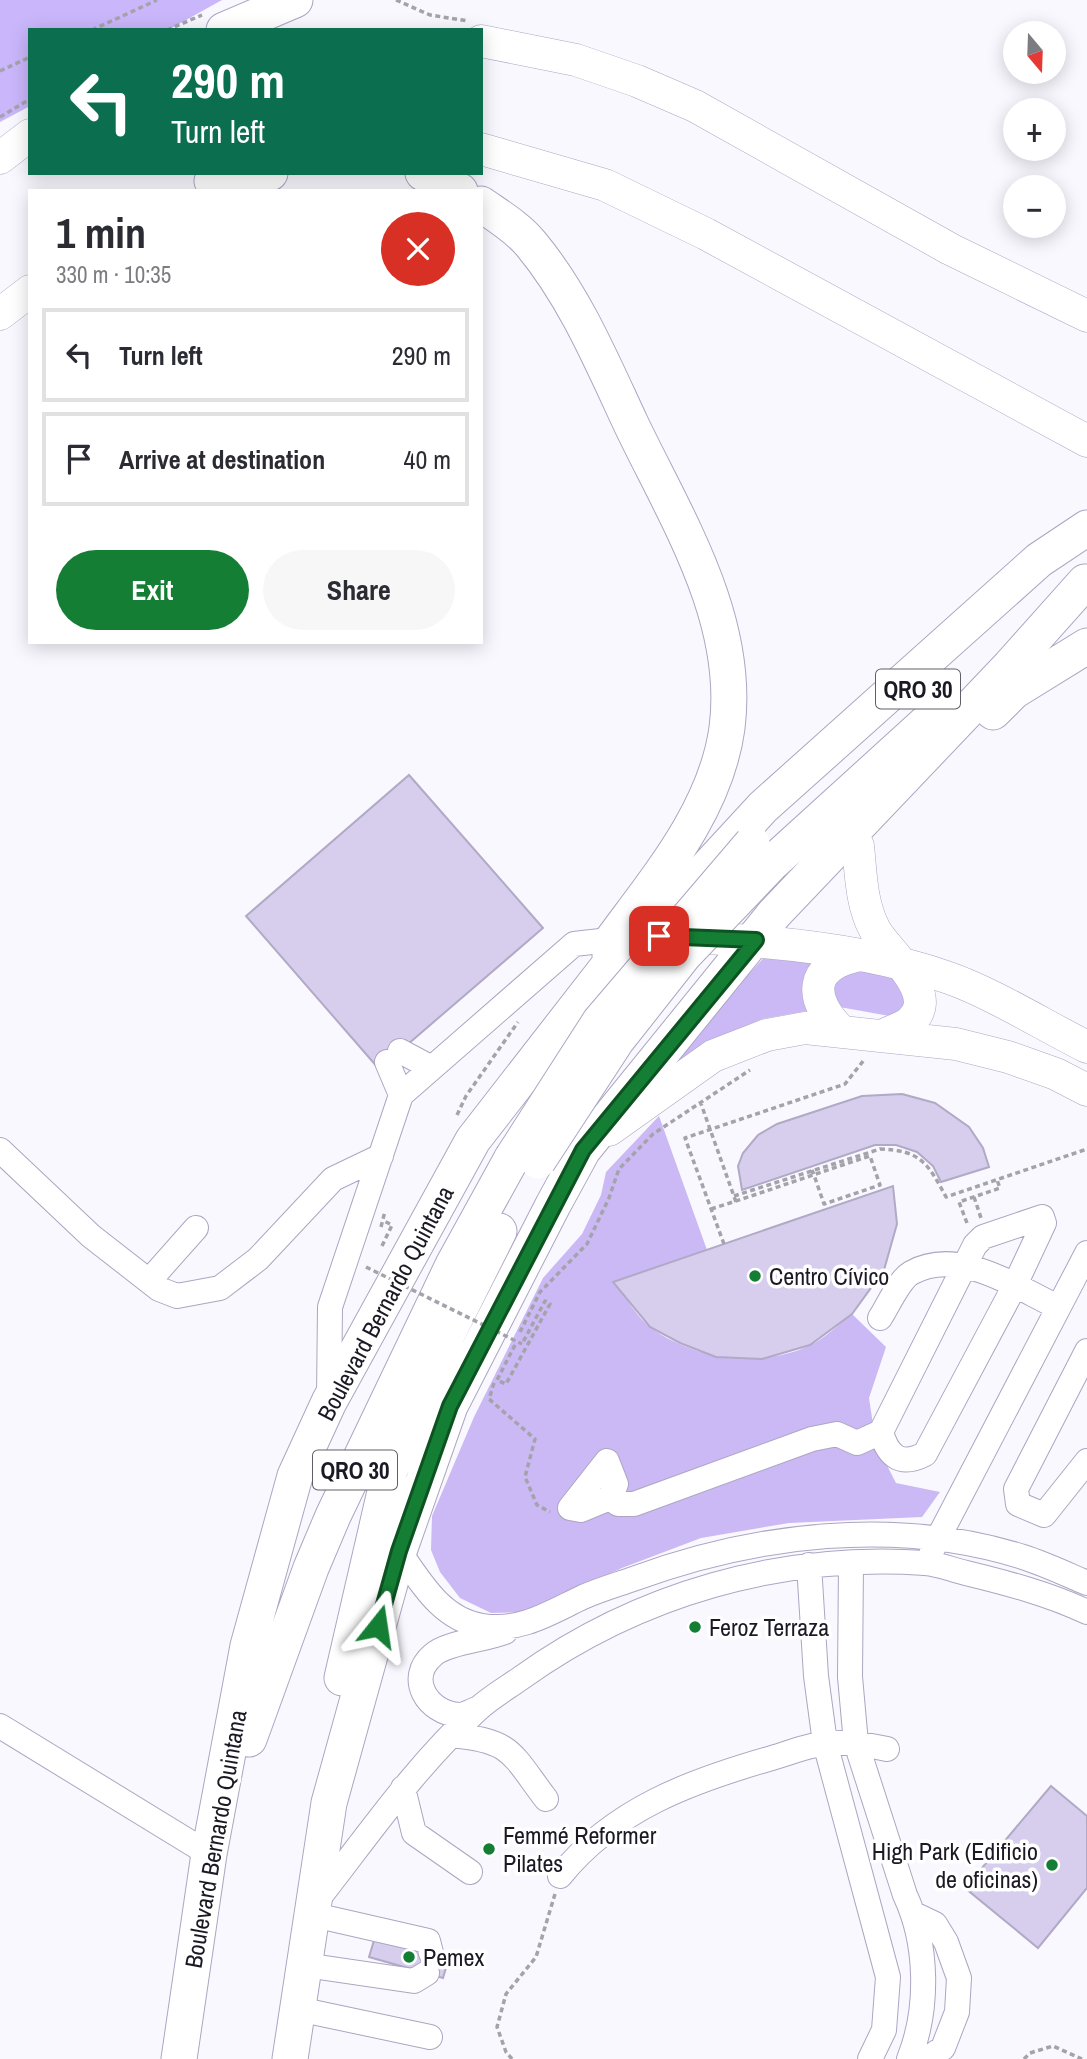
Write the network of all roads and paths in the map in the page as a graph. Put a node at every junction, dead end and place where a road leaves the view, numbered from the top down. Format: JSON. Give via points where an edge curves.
{"nodes":[{"id":1,"x":157,"y":0,"type":"edge"},
{"id":2,"x":295,"y":0,"type":"edge"},
{"id":3,"x":96,"y":28,"type":"edge"},
{"id":4,"x":229,"y":28,"type":"edge"},
{"id":5,"x":483,"y":41,"type":"edge"},
{"id":6,"x":28,"y":58,"type":"edge"},
{"id":7,"x":0,"y":71,"type":"edge"},
{"id":8,"x":28,"y":100,"type":"edge"},
{"id":9,"x":0,"y":117,"type":"edge"},
{"id":10,"x":28,"y":137,"type":"edge"},
{"id":11,"x":483,"y":150,"type":"edge"},
{"id":12,"x":0,"y":158,"type":"edge"},
{"id":13,"x":257,"y":175,"type":"edge"},
{"id":14,"x":427,"y":175,"type":"edge"},
{"id":15,"x":212,"y":182,"type":"edge"},
{"id":16,"x":456,"y":189,"type":"edge"},
{"id":17,"x":483,"y":206,"type":"edge"},
{"id":18,"x":28,"y":293,"type":"edge"},
{"id":19,"x":0,"y":314,"type":"edge"},
{"id":20,"x":1087,"y":316,"type":"edge"},
{"id":21,"x":1087,"y":441,"type":"edge"},
{"id":22,"x":1087,"y":528,"type":"edge"},
{"id":23,"x":1087,"y":537,"type":"edge"},
{"id":24,"x":1086,"y":581,"type":"edge"},
{"id":25,"x":1087,"y":646,"type":"edge"},
{"id":26,"x":858,"y":846,"type":"junction"},
{"id":27,"x":762,"y":853,"type":"junction"},
{"id":28,"x":756,"y":940,"type":"junction"},
{"id":29,"x":622,"y":947,"type":"junction"},
{"id":30,"x":856,"y":956,"type":"junction"},
{"id":31,"x":904,"y":967,"type":"junction"},
{"id":32,"x":839,"y":1029,"type":"junction"},
{"id":33,"x":554,"y":1034,"type":"junction"},
{"id":34,"x":882,"y":1035,"type":"junction"},
{"id":35,"x":1087,"y":1047,"type":"edge"},
{"id":36,"x":760,"y":1063,"type":"dead end"},
{"id":37,"x":430,"y":1067,"type":"junction"},
{"id":38,"x":1087,"y":1090,"type":"edge"},
{"id":39,"x":401,"y":1095,"type":"junction"},
{"id":40,"x":707,"y":1119,"type":"dead end"},
{"id":41,"x":711,"y":1130,"type":"junction"},
{"id":42,"x":1087,"y":1149,"type":"edge"},
{"id":43,"x":0,"y":1150,"type":"edge"},
{"id":44,"x":583,"y":1150,"type":"junction"},
{"id":45,"x":381,"y":1157,"type":"junction"},
{"id":46,"x":851,"y":1159,"type":"junction"},
{"id":47,"x":525,"y":1160,"type":"junction"},
{"id":48,"x":813,"y":1173,"type":"junction"},
{"id":49,"x":997,"y":1180,"type":"junction"},
{"id":50,"x":734,"y":1196,"type":"junction"},
{"id":51,"x":736,"y":1202,"type":"junction"},
{"id":52,"x":712,"y":1209,"type":"junction"},
{"id":53,"x":196,"y":1228,"type":"dead end"},
{"id":54,"x":724,"y":1244,"type":"dead end"},
{"id":55,"x":1087,"y":1253,"type":"edge"},
{"id":56,"x":967,"y":1263,"type":"junction"},
{"id":57,"x":366,"y":1267,"type":"dead end"},
{"id":58,"x":149,"y":1281,"type":"junction"},
{"id":59,"x":1010,"y":1294,"type":"junction"},
{"id":60,"x":1053,"y":1314,"type":"junction"},
{"id":61,"x":880,"y":1318,"type":"dead end"},
{"id":62,"x":515,"y":1345,"type":"dead end"},
{"id":63,"x":1087,"y":1351,"type":"edge"},
{"id":64,"x":329,"y":1402,"type":"junction"},
{"id":65,"x":450,"y":1406,"type":"junction"},
{"id":66,"x":881,"y":1432,"type":"junction"},
{"id":67,"x":1087,"y":1461,"type":"edge"},
{"id":68,"x":610,"y":1498,"type":"junction"},
{"id":69,"x":569,"y":1508,"type":"junction"},
{"id":70,"x":937,"y":1537,"type":"junction"},
{"id":71,"x":399,"y":1551,"type":"junction"},
{"id":72,"x":851,"y":1563,"type":"junction"},
{"id":73,"x":928,"y":1563,"type":"junction"},
{"id":74,"x":809,"y":1565,"type":"junction"},
{"id":75,"x":1087,"y":1583,"type":"edge"},
{"id":76,"x":1087,"y":1612,"type":"edge"},
{"id":77,"x":521,"y":1625,"type":"junction"},
{"id":78,"x":479,"y":1708,"type":"junction"},
{"id":79,"x":0,"y":1726,"type":"edge"},
{"id":80,"x":452,"y":1735,"type":"junction"},
{"id":81,"x":856,"y":1743,"type":"junction"},
{"id":82,"x":825,"y":1744,"type":"junction"},
{"id":83,"x":887,"y":1749,"type":"dead end"},
{"id":84,"x":403,"y":1788,"type":"junction"},
{"id":85,"x":221,"y":1792,"type":"junction"},
{"id":86,"x":546,"y":1798,"type":"dead end"},
{"id":87,"x":329,"y":1803,"type":"junction"},
{"id":88,"x":209,"y":1854,"type":"junction"},
{"id":89,"x":470,"y":1872,"type":"dead end"},
{"id":90,"x":560,"y":1876,"type":"joint"},
{"id":91,"x":311,"y":1910,"type":"junction"},
{"id":92,"x":914,"y":1914,"type":"junction"},
{"id":93,"x":305,"y":1965,"type":"junction"},
{"id":94,"x":298,"y":2009,"type":"junction"},
{"id":95,"x":430,"y":2037,"type":"dead end"},
{"id":96,"x":179,"y":2059,"type":"edge"},
{"id":97,"x":290,"y":2059,"type":"edge"},
{"id":98,"x":512,"y":2059,"type":"edge"},
{"id":99,"x":870,"y":2059,"type":"edge"},
{"id":100,"x":909,"y":2059,"type":"edge"},
{"id":101,"x":927,"y":2059,"type":"edge"},
{"id":102,"x":1024,"y":2059,"type":"edge"},
{"id":103,"x":1082,"y":2059,"type":"edge"}],
"edges":[{"from":1,"to":3,"type":"path"},
{"from":2,"to":4,"type":"highway"},
{"from":5,"to":20,"type":"main road","via":[[576,60],[695,106],[950,250]]},
{"from":6,"to":7,"type":"path"},
{"from":8,"to":9,"type":"path"},
{"from":10,"to":12,"type":"main road"},
{"from":11,"to":21,"type":"main road","via":[[605,184]]},
{"from":13,"to":15,"type":"highway"},
{"from":14,"to":16,"type":"highway"},
{"from":17,"to":29,"type":"highway","via":[[529,242],[580,317],[699,566],[727,657],[726,728],[708,793]]},
{"from":18,"to":19,"type":"main road"},
{"from":22,"to":29,"type":"highway","via":[[1039,561],[763,807]]},
{"from":23,"to":27,"type":"highway","number":"QRO 30","via":[[772,821]]},
{"from":24,"to":27,"type":"highway","number":"QRO 30","via":[[846,792]]},
{"from":24,"to":28,"type":"highway","via":[[774,914]]},
{"from":25,"to":26,"type":"highway","via":[[1014,691]]},
{"from":26,"to":28,"type":"highway","via":[[795,910]]},
{"from":26,"to":31,"type":"main road","via":[[862,894],[875,930]]},
{"from":27,"to":47,"type":"highway","number":"QRO 30","bridge":true},
{"from":28,"to":29,"type":"main road"},
{"from":28,"to":30,"type":"main road"},
{"from":28,"to":44,"type":"highway","number":"QRO 30"},
{"from":29,"to":33,"type":"highway","name":"Boulevard Bernardo Quintana","number":"QRO 30"},
{"from":29,"to":37,"type":"street","via":[[574,944]]},
{"from":30,"to":31,"type":"main road"},
{"from":30,"to":32,"type":"main road","via":[[828,968],[818,985],[823,1013]]},
{"from":31,"to":34,"type":"main road","via":[[919,994],[917,1013],[911,1021]]},
{"from":31,"to":35,"type":"main road","via":[[950,978]]},
{"from":32,"to":34,"type":"main road"},
{"from":32,"to":44,"type":"main road","via":[[775,1033],[713,1056]]},
{"from":33,"to":64,"type":"highway","name":"Boulevard Bernardo Quintana","number":"QRO 30","via":[[473,1140]]},
{"from":33,"to":65,"type":"highway","via":[[610,999],[630,995],[642,996],[655,1018],[651,1032],[567,1142],[463,1338],[444,1374]]},
{"from":34,"to":38,"type":"main road","via":[[956,1044],[1008,1057]]},
{"from":34,"to":41,"type":"path","via":[[845,1084]]},
{"from":36,"to":69,"type":"path","via":[[653,1134],[619,1169],[587,1244],[540,1292],[494,1382],[489,1399],[535,1439],[525,1477],[531,1495],[547,1513]]},
{"from":37,"to":39,"type":"street"},
{"from":37,"to":39,"type":"street","via":[[393,1057]]},
{"from":39,"to":45,"type":"street"},
{"from":40,"to":41,"type":"path"},
{"from":41,"to":50,"type":"path"},
{"from":41,"to":52,"type":"path","via":[[685,1138]]},
{"from":42,"to":49,"type":"path"},
{"from":43,"to":58,"type":"street","via":[[91,1236]]},
{"from":44,"to":65,"type":"highway","number":"QRO 30"},
{"from":45,"to":58,"type":"street","via":[[333,1179],[258,1259],[220,1288],[177,1296]]},
{"from":45,"to":64,"type":"street","via":[[330,1307]]},
{"from":46,"to":48,"type":"path"},
{"from":46,"to":48,"type":"path","via":[[870,1156],[880,1185],[824,1204]]},
{"from":46,"to":49,"type":"path","via":[[880,1149],[914,1154],[923,1160],[946,1197]]},
{"from":47,"to":85,"type":"highway","number":"QRO 30","via":[[448,1276],[333,1516],[248,1741]]},
{"from":47,"to":87,"type":"highway","number":"QRO 30","via":[[390,1470],[345,1658],[333,1731]]},
{"from":48,"to":50,"type":"path"},
{"from":48,"to":51,"type":"path"},
{"from":49,"to":56,"type":"path","via":[[1000,1188],[958,1202]]},
{"from":50,"to":51,"type":"path"},
{"from":51,"to":52,"type":"path"},
{"from":52,"to":54,"type":"path"},
{"from":53,"to":58,"type":"street"},
{"from":55,"to":60,"type":"street"},
{"from":56,"to":59,"type":"street"},
{"from":56,"to":59,"type":"street","via":[[983,1237],[1042,1217],[1044,1223]]},
{"from":56,"to":61,"type":"street","via":[[939,1264],[909,1274]]},
{"from":56,"to":66,"type":"street"},
{"from":57,"to":62,"type":"path","bridge":true,"via":[[522,1344],[545,1301],[550,1304],[506,1384],[497,1380]]},
{"from":59,"to":60,"type":"street"},
{"from":59,"to":66,"type":"street","via":[[925,1454],[913,1460],[898,1458],[886,1449]]},
{"from":60,"to":70,"type":"street"},
{"from":63,"to":67,"type":"street","via":[[1016,1489],[1018,1504],[1044,1515]]},
{"from":64,"to":85,"type":"highway","name":"Boulevard Bernardo Quintana","number":"QRO 30","via":[[295,1476],[248,1646]]},
{"from":65,"to":71,"type":"highway","number":"QRO 30"},
{"from":66,"to":68,"type":"street","via":[[857,1443],[837,1434],[812,1440],[634,1504],[618,1504]]},
{"from":68,"to":69,"type":"street","via":[[581,1510]]},
{"from":68,"to":69,"type":"street","via":[[616,1484],[607,1461]]},
{"from":70,"to":73,"type":"street"},
{"from":70,"to":75,"type":"street","via":[[1024,1557]]},
{"from":70,"to":77,"type":"street","via":[[806,1537],[730,1548],[637,1577]]},
{"from":71,"to":77,"type":"street","via":[[440,1605],[459,1619],[483,1626]]},
{"from":71,"to":87,"type":"highway","number":"QRO 30"},
{"from":72,"to":73,"type":"street"},
{"from":72,"to":74,"type":"street"},
{"from":72,"to":81,"type":"street","via":[[850,1677]]},
{"from":73,"to":76,"type":"street","via":[[1013,1585]]},
{"from":74,"to":78,"type":"street","via":[[742,1576],[611,1622],[562,1648]]},
{"from":74,"to":82,"type":"street"},
{"from":77,"to":78,"type":"street","via":[[434,1654],[423,1669],[420,1685],[425,1699],[461,1715]]},
{"from":78,"to":80,"type":"street"},
{"from":79,"to":88,"type":"street"},
{"from":80,"to":84,"type":"street"},
{"from":80,"to":86,"type":"street","via":[[487,1739],[507,1748]]},
{"from":81,"to":82,"type":"street"},
{"from":81,"to":83,"type":"street"},
{"from":81,"to":92,"type":"street"},
{"from":82,"to":90,"type":"street","via":[[675,1789],[618,1821],[578,1853]]},
{"from":82,"to":99,"type":"street","via":[[888,1977],[884,2029]]},
{"from":84,"to":89,"type":"street","via":[[414,1833]]},
{"from":84,"to":91,"type":"street"},
{"from":85,"to":88,"type":"highway","name":"Boulevard Bernardo Quintana","number":"QRO 30"},
{"from":87,"to":91,"type":"highway","number":"QRO 30"},
{"from":88,"to":96,"type":"highway","name":"Boulevard Bernardo Quintana","number":"QRO 30"},
{"from":90,"to":98,"type":"path","via":[[536,1957],[506,1994],[497,2027]]},
{"from":91,"to":93,"type":"highway","number":"QRO 30"},
{"from":91,"to":93,"type":"street","via":[[428,1941],[429,1963],[414,1981]]},
{"from":92,"to":100,"type":"street","via":[[923,1975],[919,2033]]},
{"from":92,"to":101,"type":"street","via":[[935,1924],[960,1978],[957,2012],[943,2048]]},
{"from":93,"to":94,"type":"highway","number":"QRO 30"},
{"from":94,"to":95,"type":"street"},
{"from":94,"to":97,"type":"highway","number":"QRO 30"},
{"from":102,"to":103,"type":"path","via":[[1053,2046]]}]}
